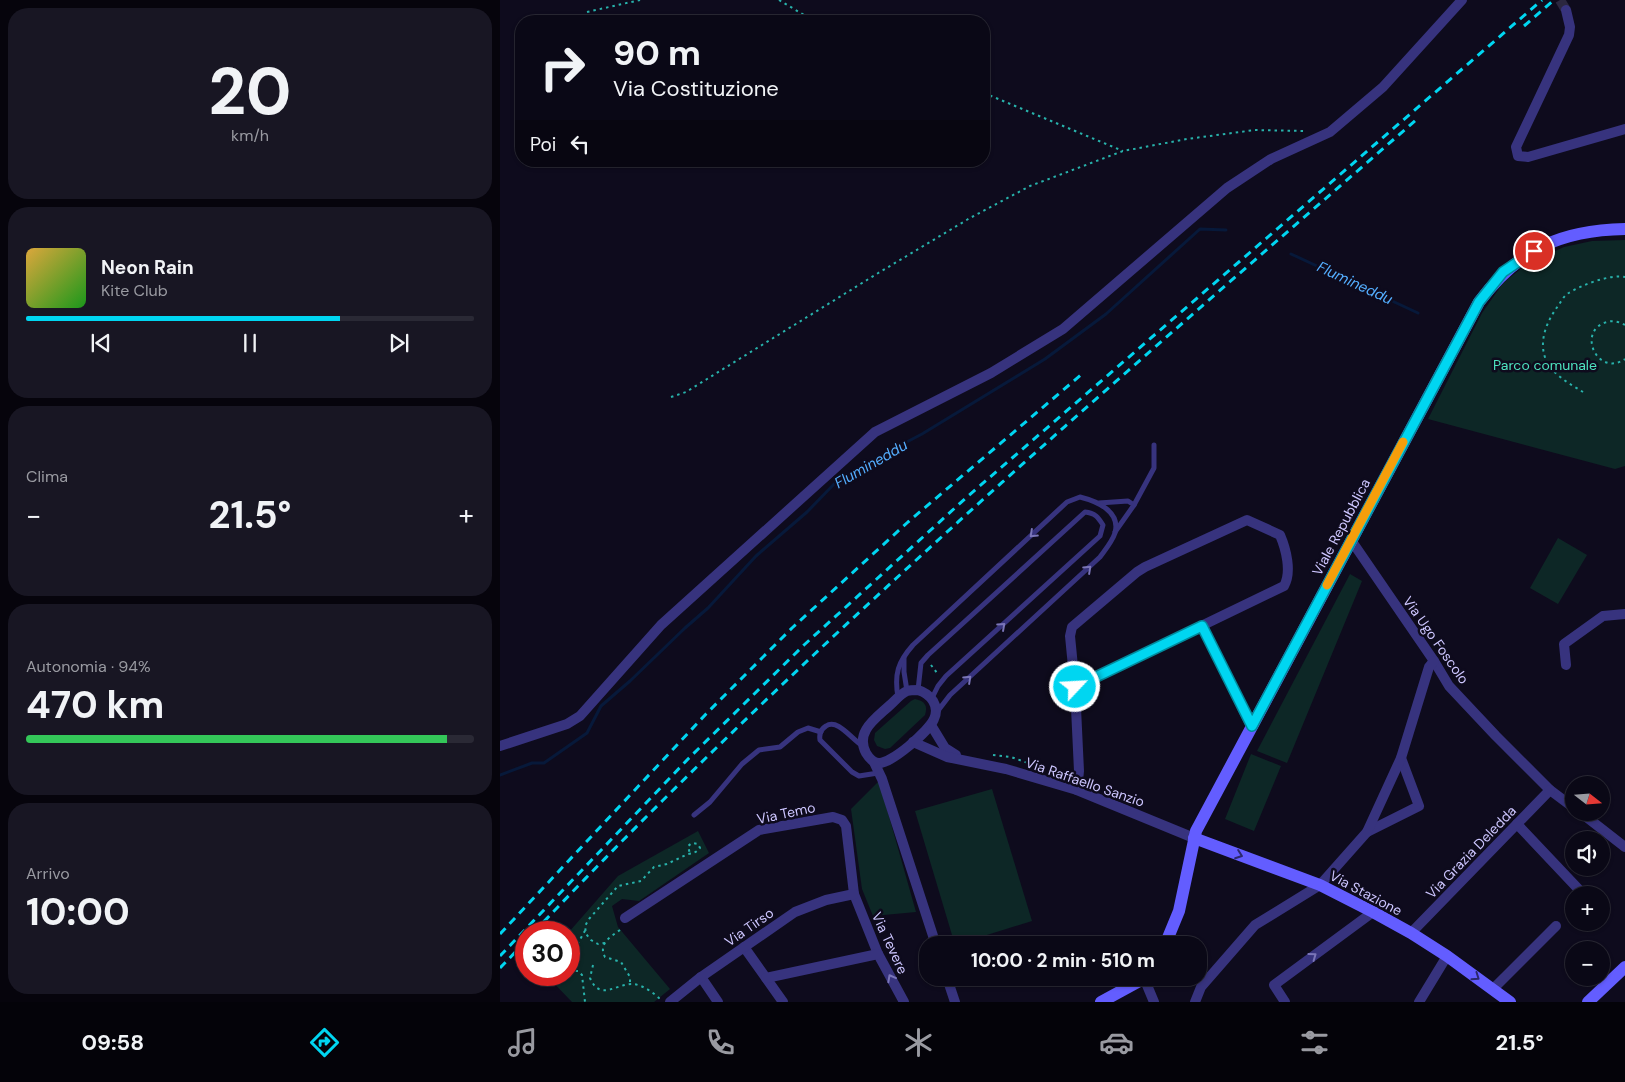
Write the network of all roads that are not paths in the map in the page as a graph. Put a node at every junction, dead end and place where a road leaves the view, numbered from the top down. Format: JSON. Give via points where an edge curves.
{"nodes":[{"id":1,"x":1462,"y":0,"type":"edge"},
{"id":2,"x":1566,"y":10,"type":"tunnel mouth"},
{"id":3,"x":1625,"y":129,"type":"edge"},
{"id":4,"x":1625,"y":229,"type":"edge"},
{"id":5,"x":1154,"y":445,"type":"dead end"},
{"id":6,"x":1098,"y":503,"type":"junction"},
{"id":7,"x":1134,"y":505,"type":"junction"},
{"id":8,"x":1115,"y":532,"type":"junction"},
{"id":9,"x":1351,"y":540,"type":"junction"},
{"id":10,"x":1625,"y":614,"type":"edge"},
{"id":11,"x":1202,"y":626,"type":"junction"},
{"id":12,"x":904,"y":656,"type":"junction"},
{"id":13,"x":1434,"y":661,"type":"junction"},
{"id":14,"x":1566,"y":665,"type":"dead end"},
{"id":15,"x":1075,"y":687,"type":"junction"},
{"id":16,"x":918,"y":690,"type":"junction"},
{"id":17,"x":907,"y":691,"type":"junction"},
{"id":18,"x":898,"y":698,"type":"junction"},
{"id":19,"x":932,"y":698,"type":"junction"},
{"id":20,"x":933,"y":720,"type":"junction"},
{"id":21,"x":1252,"y":726,"type":"junction"},
{"id":22,"x":821,"y":732,"type":"junction"},
{"id":23,"x":913,"y":742,"type":"junction"},
{"id":24,"x":500,"y":746,"type":"edge"},
{"id":25,"x":862,"y":746,"type":"junction"},
{"id":26,"x":1401,"y":758,"type":"junction"},
{"id":27,"x":964,"y":760,"type":"junction"},
{"id":28,"x":874,"y":762,"type":"junction"},
{"id":29,"x":879,"y":773,"type":"junction"},
{"id":30,"x":1078,"y":785,"type":"junction"},
{"id":31,"x":1550,"y":790,"type":"junction"},
{"id":32,"x":1565,"y":801,"type":"edge"},
{"id":33,"x":694,"y":815,"type":"dead end"},
{"id":34,"x":1592,"y":821,"type":"edge"},
{"id":35,"x":1517,"y":824,"type":"junction"},
{"id":36,"x":1366,"y":832,"type":"junction"},
{"id":37,"x":1194,"y":838,"type":"junction"},
{"id":38,"x":1625,"y":847,"type":"edge"},
{"id":39,"x":1320,"y":885,"type":"junction"},
{"id":40,"x":1576,"y":886,"type":"edge"},
{"id":41,"x":854,"y":894,"type":"junction"},
{"id":42,"x":1373,"y":912,"type":"junction"},
{"id":43,"x":625,"y":918,"type":"dead end"},
{"id":44,"x":1556,"y":926,"type":"dead end"},
{"id":45,"x":1411,"y":933,"type":"junction"},
{"id":46,"x":933,"y":936,"type":"edge"},
{"id":47,"x":1169,"y":936,"type":"edge"},
{"id":48,"x":744,"y":947,"type":"junction"},
{"id":49,"x":878,"y":954,"type":"junction"},
{"id":50,"x":1447,"y":956,"type":"junction"},
{"id":51,"x":1625,"y":967,"type":"edge"},
{"id":52,"x":701,"y":977,"type":"junction"},
{"id":53,"x":766,"y":978,"type":"junction"},
{"id":54,"x":950,"y":986,"type":"edge"},
{"id":55,"x":1130,"y":986,"type":"edge"},
{"id":56,"x":1147,"y":986,"type":"edge"},
{"id":57,"x":1493,"y":989,"type":"junction"},
{"id":58,"x":670,"y":1002,"type":"edge"},
{"id":59,"x":718,"y":1002,"type":"edge"},
{"id":60,"x":783,"y":1002,"type":"edge"},
{"id":61,"x":904,"y":1002,"type":"edge"},
{"id":62,"x":955,"y":1002,"type":"edge"},
{"id":63,"x":1101,"y":1002,"type":"edge"},
{"id":64,"x":1154,"y":1002,"type":"edge"},
{"id":65,"x":1195,"y":1002,"type":"edge"},
{"id":66,"x":1285,"y":1002,"type":"edge"},
{"id":67,"x":1419,"y":1002,"type":"edge"},
{"id":68,"x":1510,"y":1002,"type":"edge"},
{"id":69,"x":1588,"y":1002,"type":"edge"}],
"edges":[{"from":1,"to":24,"type":"street","via":[[1382,87],[1330,132],[1271,158],[1227,188],[1064,330],[991,373],[875,432],[661,626],[580,716],[567,724]]},
{"from":2,"to":3,"type":"street","via":[[1569,36],[1516,147],[1518,156],[1528,157]]},
{"from":4,"to":9,"type":"main road","name":"Viale Repubblica","via":[[1581,232],[1558,238],[1524,256],[1503,272],[1479,302],[1461,333]]},
{"from":5,"to":7,"type":"lane","via":[[1154,468]]},
{"from":6,"to":7,"type":"lane","via":[[1128,501]]},
{"from":6,"to":8,"type":"lane","via":[[1111,514],[1116,523]]},
{"from":6,"to":12,"type":"lane","one_way":true,"via":[[1080,497],[1067,502]]},
{"from":7,"to":8,"type":"lane"},
{"from":20,"to":8,"type":"lane","one_way":true,"via":[[950,695],[1100,557]]},
{"from":9,"to":13,"type":"street","name":"Via Ugo Foscolo"},
{"from":9,"to":21,"type":"main road","name":"Viale Repubblica"},
{"from":10,"to":14,"type":"street","via":[[1603,616],[1564,644]]},
{"from":11,"to":15,"type":"street"},
{"from":11,"to":15,"type":"street","via":[[1284,586],[1288,580],[1288,567],[1280,535],[1247,520],[1137,572],[1072,627]]},
{"from":11,"to":21,"type":"street"},
{"from":12,"to":17,"type":"lane"},
{"from":12,"to":18,"type":"lane","via":[[898,666]]},
{"from":13,"to":26,"type":"street","via":[[1429,666]]},
{"from":13,"to":31,"type":"street","name":"Via Ugo Foscolo","via":[[1449,686]]},
{"from":15,"to":30,"type":"street"},
{"from":16,"to":17,"type":"street"},
{"from":16,"to":19,"type":"street"},
{"from":19,"to":16,"type":"lane","one_way":true,"via":[[944,680],[1100,536],[1103,525],[1099,518],[1085,512],[925,658],[921,663]]},
{"from":17,"to":18,"type":"street"},
{"from":18,"to":25,"type":"street","via":[[868,726]]},
{"from":19,"to":20,"type":"street","name":"Via Raffaello Sanzio","via":[[936,706]]},
{"from":20,"to":23,"type":"street"},
{"from":20,"to":27,"type":"street","name":"Via Raffaello Sanzio","via":[[945,748]]},
{"from":21,"to":37,"type":"main road","name":"Viale Repubblica"},
{"from":22,"to":25,"type":"lane","via":[[827,725],[839,726]]},
{"from":22,"to":29,"type":"lane","via":[[820,740],[852,772],[859,776]]},
{"from":22,"to":33,"type":"lane","via":[[808,728],[780,747],[759,750]]},
{"from":23,"to":27,"type":"street","name":"Via Raffaello Sanzio","via":[[947,757]]},
{"from":23,"to":28,"type":"street","via":[[886,762]]},
{"from":25,"to":28,"type":"street"},
{"from":26,"to":36,"type":"street"},
{"from":26,"to":36,"type":"street","via":[[1419,806]]},
{"from":27,"to":30,"type":"street","name":"Via Raffaello Sanzio"},
{"from":28,"to":29,"type":"street"},
{"from":29,"to":46,"type":"street"},
{"from":30,"to":37,"type":"street","name":"Via Raffaello Sanzio"},
{"from":31,"to":32,"type":"street","name":"Via Ugo Foscolo"},
{"from":31,"to":35,"type":"street","name":"Via Grazia Deledda"},
{"from":34,"to":38,"type":"street"},
{"from":35,"to":40,"type":"street"},
{"from":35,"to":45,"type":"street","name":"Via Grazia Deledda"},
{"from":36,"to":39,"type":"street"},
{"from":37,"to":39,"type":"main road","name":"Via Stazione","one_way":true},
{"from":37,"to":47,"type":"main road","name":"Viale Repubblica","via":[[1179,911]]},
{"from":39,"to":42,"type":"main road","name":"Via Stazione"},
{"from":39,"to":65,"type":"street","via":[[1255,925],[1201,987]]},
{"from":41,"to":43,"type":"street","name":"Via Temo","via":[[846,826],[842,820],[833,817],[759,830]]},
{"from":41,"to":48,"type":"street","name":"Via Tirso","via":[[795,912]]},
{"from":41,"to":49,"type":"street","name":"Via Tevere"},
{"from":42,"to":45,"type":"main road","name":"Via Stazione"},
{"from":66,"to":42,"type":"street","one_way":true,"via":[[1274,985]]},
{"from":44,"to":57,"type":"street"},
{"from":45,"to":50,"type":"main road","name":"Via Stazione"},
{"from":48,"to":52,"type":"street","name":"Via Tirso"},
{"from":48,"to":53,"type":"street"},
{"from":49,"to":53,"type":"street"},
{"from":61,"to":49,"type":"street","name":"Via Tevere","one_way":true},
{"from":50,"to":57,"type":"main road","name":"Via Stazione","one_way":true},
{"from":50,"to":67,"type":"street"},
{"from":51,"to":69,"type":"main road"},
{"from":52,"to":58,"type":"street","name":"Via Tirso"},
{"from":52,"to":59,"type":"street"},
{"from":53,"to":60,"type":"street"},
{"from":54,"to":62,"type":"street"},
{"from":55,"to":63,"type":"main road"},
{"from":56,"to":64,"type":"street"},
{"from":57,"to":68,"type":"main road","name":"Via Stazione"}]}
